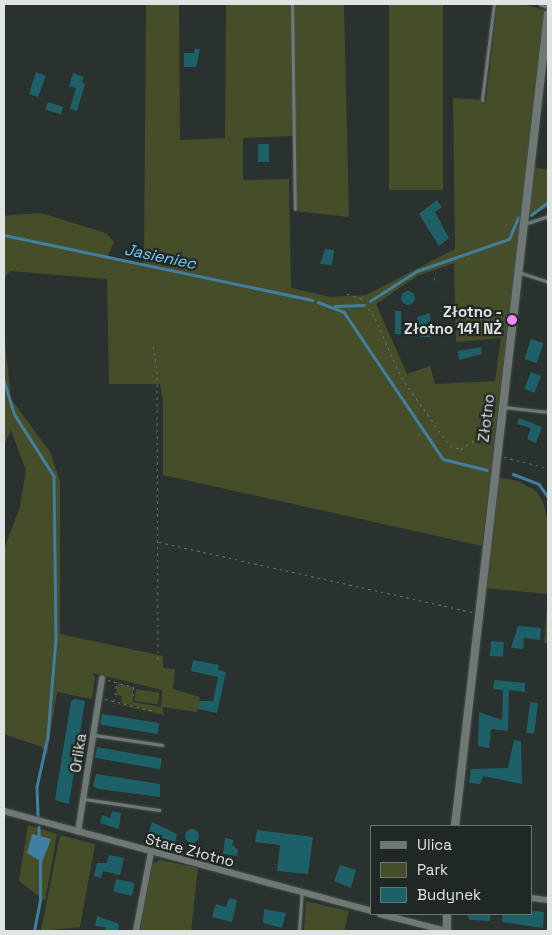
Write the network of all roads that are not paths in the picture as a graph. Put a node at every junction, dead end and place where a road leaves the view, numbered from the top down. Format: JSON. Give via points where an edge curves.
{"nodes":[{"id":1,"x":292,"y":4,"type":"edge"},
{"id":2,"x":494,"y":4,"type":"edge"},
{"id":3,"x":542,"y":4,"type":"edge"},
{"id":4,"x":548,"y":6,"type":"edge"},
{"id":5,"x":548,"y":14,"type":"edge"},
{"id":6,"x":482,"y":100,"type":"dead end"},
{"id":7,"x":295,"y":209,"type":"dead end"},
{"id":8,"x":548,"y":216,"type":"edge"},
{"id":9,"x":523,"y":224,"type":"junction"},
{"id":10,"x":518,"y":272,"type":"junction"},
{"id":11,"x":548,"y":282,"type":"edge"},
{"id":12,"x":501,"y":408,"type":"junction"},
{"id":13,"x":548,"y":412,"type":"edge"},
{"id":14,"x":102,"y":679,"type":"road end"},
{"id":15,"x":93,"y":735,"type":"junction"},
{"id":16,"x":162,"y":746,"type":"dead end"},
{"id":17,"x":83,"y":799,"type":"junction"},
{"id":18,"x":159,"y":810,"type":"dead end"},
{"id":19,"x":4,"y":811,"type":"edge"},
{"id":20,"x":455,"y":825,"type":"edge"},
{"id":21,"x":78,"y":832,"type":"junction"},
{"id":22,"x":151,"y":852,"type":"junction"},
{"id":23,"x":302,"y":892,"type":"junction"},
{"id":24,"x":532,"y":898,"type":"edge"},
{"id":25,"x":548,"y":900,"type":"edge"},
{"id":26,"x":370,"y":911,"type":"edge"},
{"id":27,"x":384,"y":915,"type":"edge"},
{"id":28,"x":448,"y":915,"type":"edge"},
{"id":29,"x":136,"y":931,"type":"edge"},
{"id":30,"x":298,"y":931,"type":"edge"},
{"id":31,"x":447,"y":931,"type":"edge"}],
"edges":[{"from":1,"to":7,"type":"lane"},
{"from":2,"to":6,"type":"lane"},
{"from":3,"to":4,"type":"street"},
{"from":5,"to":9,"type":"street","name":"Złotno"},
{"from":8,"to":9,"type":"lane"},
{"from":9,"to":10,"type":"street","name":"Złotno"},
{"from":10,"to":11,"type":"lane"},
{"from":10,"to":12,"type":"street","name":"Złotno"},
{"from":12,"to":13,"type":"lane"},
{"from":12,"to":20,"type":"street","name":"Złotno"},
{"from":14,"to":15,"type":"street","name":"Orlika"},
{"from":15,"to":16,"type":"lane"},
{"from":15,"to":17,"type":"street","name":"Orlika"},
{"from":17,"to":18,"type":"lane"},
{"from":17,"to":21,"type":"street","name":"Orlika"},
{"from":19,"to":21,"type":"street","name":"Stare Złotno"},
{"from":21,"to":22,"type":"street","name":"Stare Złotno"},
{"from":22,"to":23,"type":"street","name":"Stare Złotno"},
{"from":22,"to":29,"type":"street"},
{"from":23,"to":26,"type":"street","name":"Stare Złotno"},
{"from":23,"to":30,"type":"lane"},
{"from":24,"to":25,"type":"street"},
{"from":27,"to":31,"type":"street"},
{"from":28,"to":31,"type":"street"}]}
